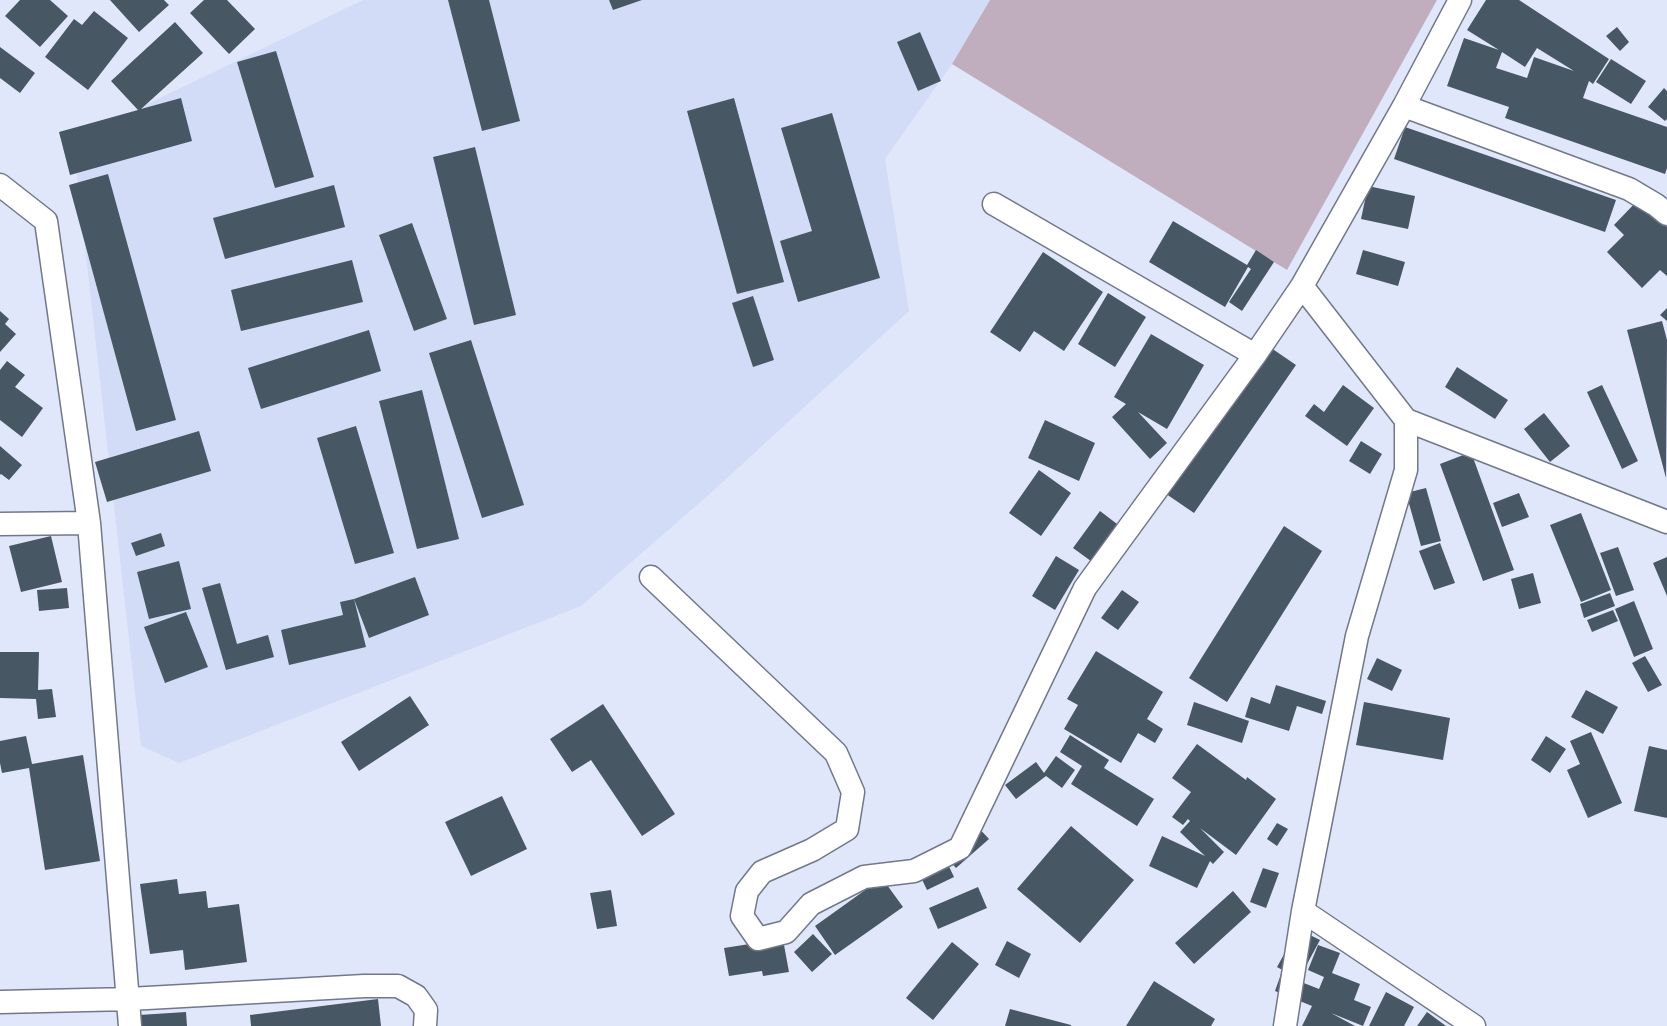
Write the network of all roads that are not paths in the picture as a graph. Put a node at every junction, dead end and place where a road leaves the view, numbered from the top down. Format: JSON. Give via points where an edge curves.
{"nodes":[{"id":1,"x":1460,"y":0,"type":"edge"},
{"id":2,"x":1404,"y":106,"type":"junction"},
{"id":3,"x":0,"y":184,"type":"edge"},
{"id":4,"x":994,"y":204,"type":"dead end"},
{"id":5,"x":1667,"y":214,"type":"edge"},
{"id":6,"x":1302,"y":286,"type":"junction"},
{"id":7,"x":1255,"y":354,"type":"junction"},
{"id":8,"x":1406,"y":420,"type":"junction"},
{"id":9,"x":1667,"y":522,"type":"edge"},
{"id":10,"x":89,"y":523,"type":"junction"},
{"id":11,"x":0,"y":524,"type":"edge"},
{"id":12,"x":650,"y":578,"type":"dead end"},
{"id":13,"x":1303,"y":911,"type":"junction"},
{"id":14,"x":129,"y":999,"type":"junction"},
{"id":15,"x":0,"y":1002,"type":"edge"},
{"id":16,"x":130,"y":1026,"type":"edge"},
{"id":17,"x":425,"y":1026,"type":"edge"},
{"id":18,"x":1285,"y":1026,"type":"edge"},
{"id":19,"x":1474,"y":1026,"type":"edge"}],
"edges":[{"from":1,"to":2,"type":"street"},
{"from":2,"to":5,"type":"street","via":[[1629,189]]},
{"from":2,"to":6,"type":"street"},
{"from":3,"to":10,"type":"street","via":[[46,222]]},
{"from":4,"to":7,"type":"street"},
{"from":6,"to":7,"type":"street"},
{"from":6,"to":8,"type":"street"},
{"from":7,"to":12,"type":"street","via":[[1084,588],[960,848],[914,871],[864,876],[811,904],[786,932],[758,939],[742,916],[747,891],[762,872],[812,850],[847,829],[853,792],[836,753]]},
{"from":8,"to":9,"type":"street"},
{"from":8,"to":13,"type":"street","via":[[1406,470],[1357,636]]},
{"from":10,"to":11,"type":"street"},
{"from":10,"to":14,"type":"street"},
{"from":13,"to":18,"type":"street"},
{"from":13,"to":19,"type":"street"},
{"from":14,"to":15,"type":"street"},
{"from":14,"to":16,"type":"street"},
{"from":14,"to":17,"type":"street","via":[[398,986],[416,996],[426,1010]]}]}
